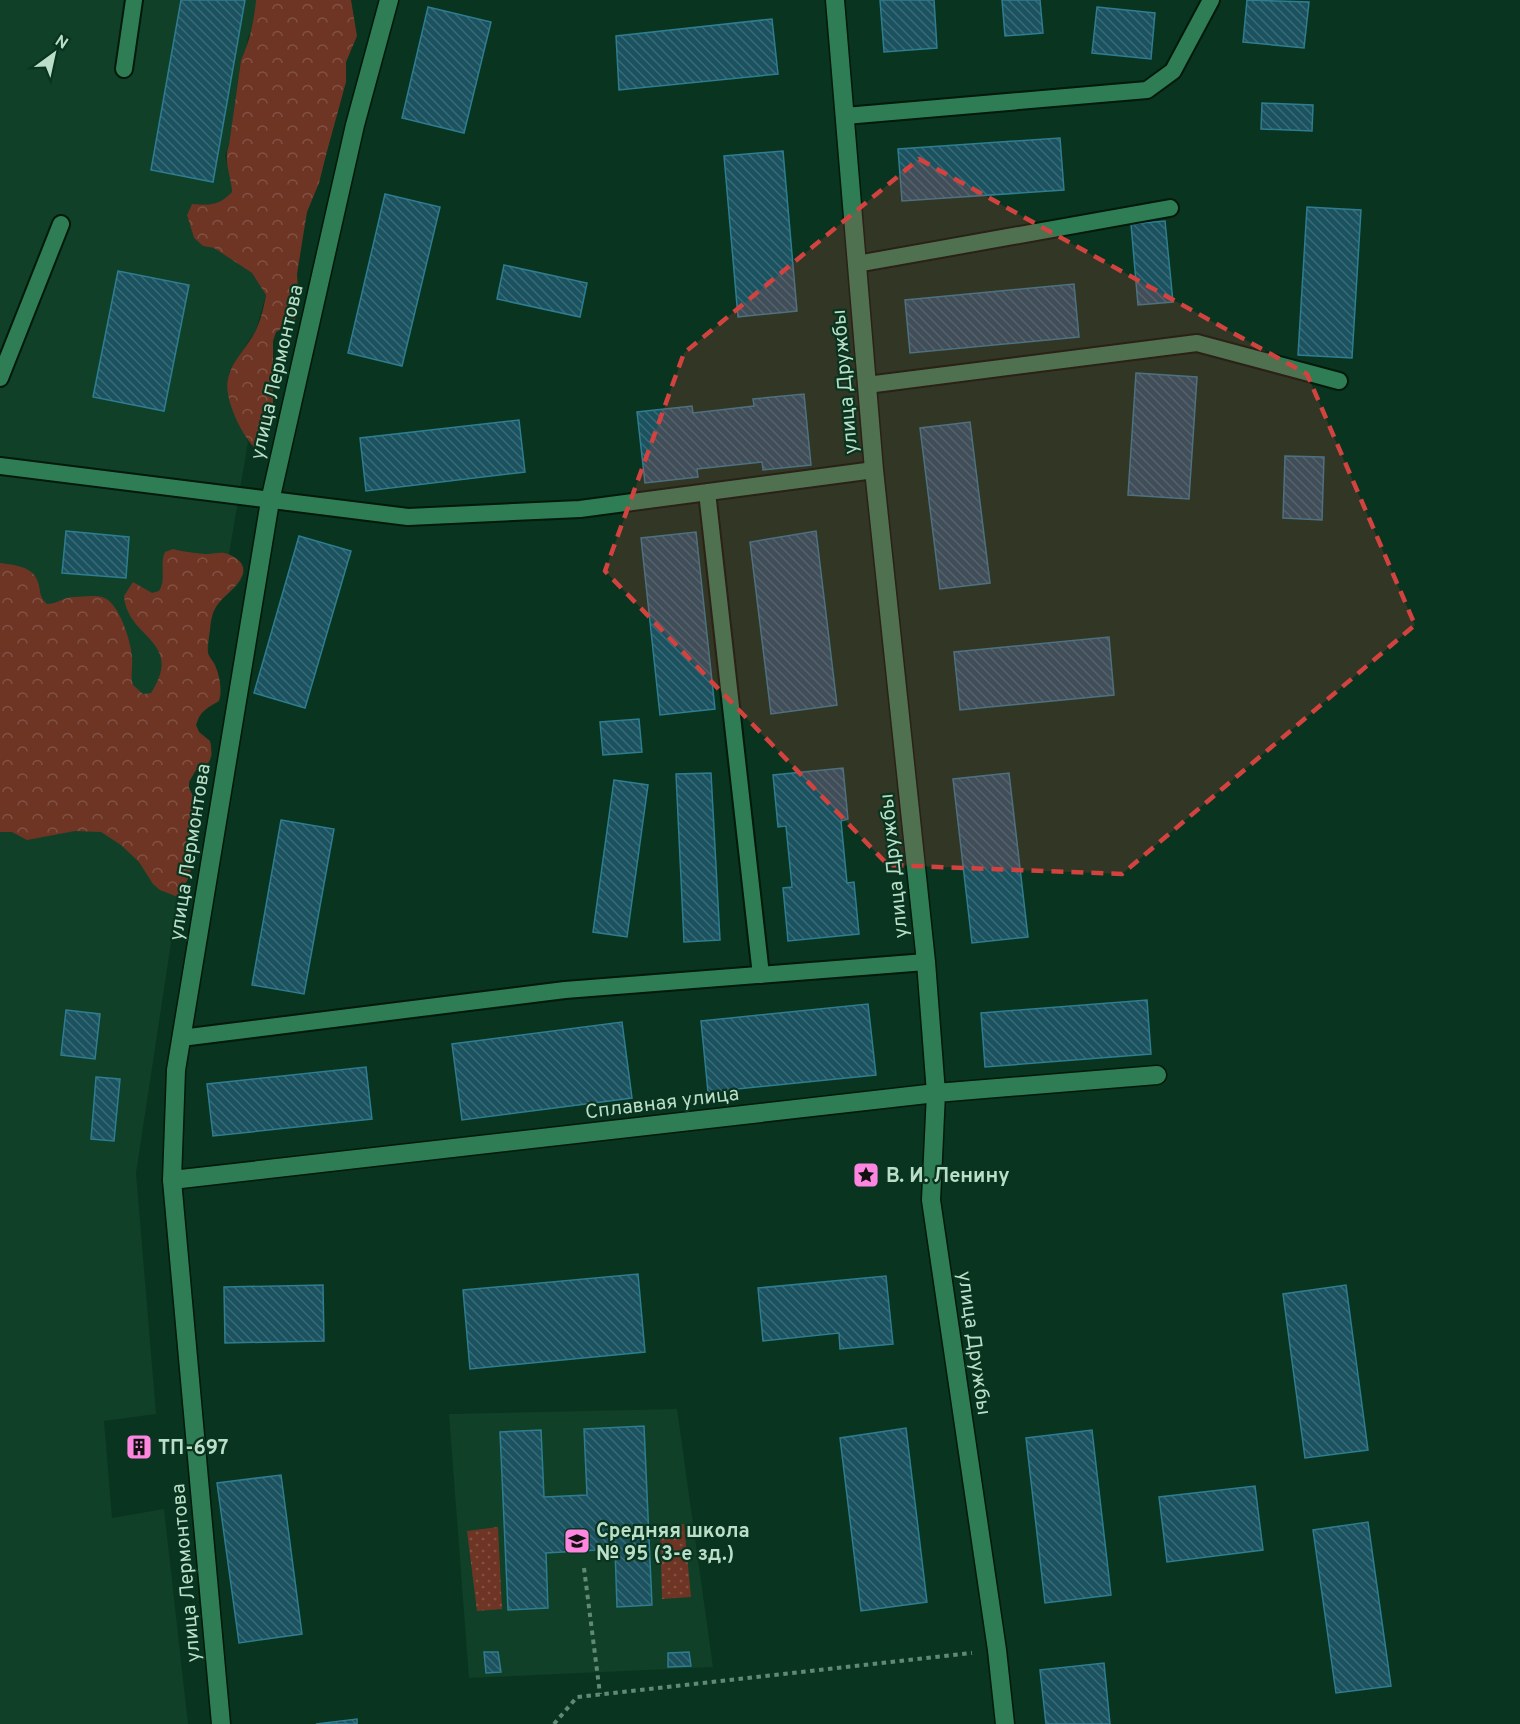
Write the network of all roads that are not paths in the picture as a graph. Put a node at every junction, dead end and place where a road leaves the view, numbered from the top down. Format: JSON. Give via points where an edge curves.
{"nodes":[{"id":1,"x":134,"y":0,"type":"edge"},
{"id":2,"x":389,"y":0,"type":"edge"},
{"id":3,"x":835,"y":0,"type":"edge"},
{"id":4,"x":1211,"y":0,"type":"edge"},
{"id":5,"x":124,"y":69,"type":"dead end"},
{"id":6,"x":845,"y":116,"type":"junction"},
{"id":7,"x":1170,"y":208,"type":"dead end"},
{"id":8,"x":61,"y":224,"type":"dead end"},
{"id":9,"x":857,"y":264,"type":"junction"},
{"id":10,"x":0,"y":378,"type":"edge"},
{"id":11,"x":1339,"y":381,"type":"dead end"},
{"id":12,"x":867,"y":385,"type":"junction"},
{"id":13,"x":0,"y":466,"type":"edge"},
{"id":14,"x":874,"y":470,"type":"junction"},
{"id":15,"x":707,"y":492,"type":"junction"},
{"id":16,"x":270,"y":501,"type":"junction"},
{"id":17,"x":926,"y":962,"type":"junction"},
{"id":18,"x":761,"y":975,"type":"junction"},
{"id":19,"x":181,"y":1038,"type":"junction"},
{"id":20,"x":1157,"y":1075,"type":"dead end"},
{"id":21,"x":936,"y":1093,"type":"junction"},
{"id":22,"x":172,"y":1180,"type":"junction"},
{"id":23,"x":221,"y":1724,"type":"edge"},
{"id":24,"x":1005,"y":1724,"type":"edge"}],
"edges":[{"from":1,"to":5,"type":"lane"},
{"from":2,"to":16,"type":"street","name":"улица Лермонтова","via":[[355,125]]},
{"from":3,"to":6,"type":"street","name":"улица Дружбы"},
{"from":4,"to":6,"type":"lane","via":[[1173,71],[1147,90]]},
{"from":6,"to":9,"type":"street","name":"улица Дружбы"},
{"from":7,"to":9,"type":"lane"},
{"from":8,"to":10,"type":"lane"},
{"from":9,"to":12,"type":"street","name":"улица Дружбы"},
{"from":11,"to":12,"type":"lane","via":[[1197,343]]},
{"from":12,"to":14,"type":"street","name":"улица Дружбы"},
{"from":13,"to":16,"type":"lane"},
{"from":14,"to":15,"type":"lane"},
{"from":14,"to":17,"type":"street","name":"улица Дружбы"},
{"from":15,"to":16,"type":"lane","via":[[580,509],[408,517]]},
{"from":15,"to":18,"type":"lane"},
{"from":16,"to":19,"type":"street","name":"улица Лермонтова"},
{"from":17,"to":18,"type":"lane"},
{"from":17,"to":21,"type":"street","name":"улица Дружбы"},
{"from":18,"to":19,"type":"lane","via":[[565,990]]},
{"from":19,"to":22,"type":"street","name":"улица Лермонтова"},
{"from":20,"to":21,"type":"street","name":"Сплавная улица"},
{"from":21,"to":22,"type":"street","name":"Сплавная улица"},
{"from":21,"to":24,"type":"street","name":"улица Дружбы","via":[[931,1200]]},
{"from":22,"to":23,"type":"street","name":"улица Лермонтова"}]}
